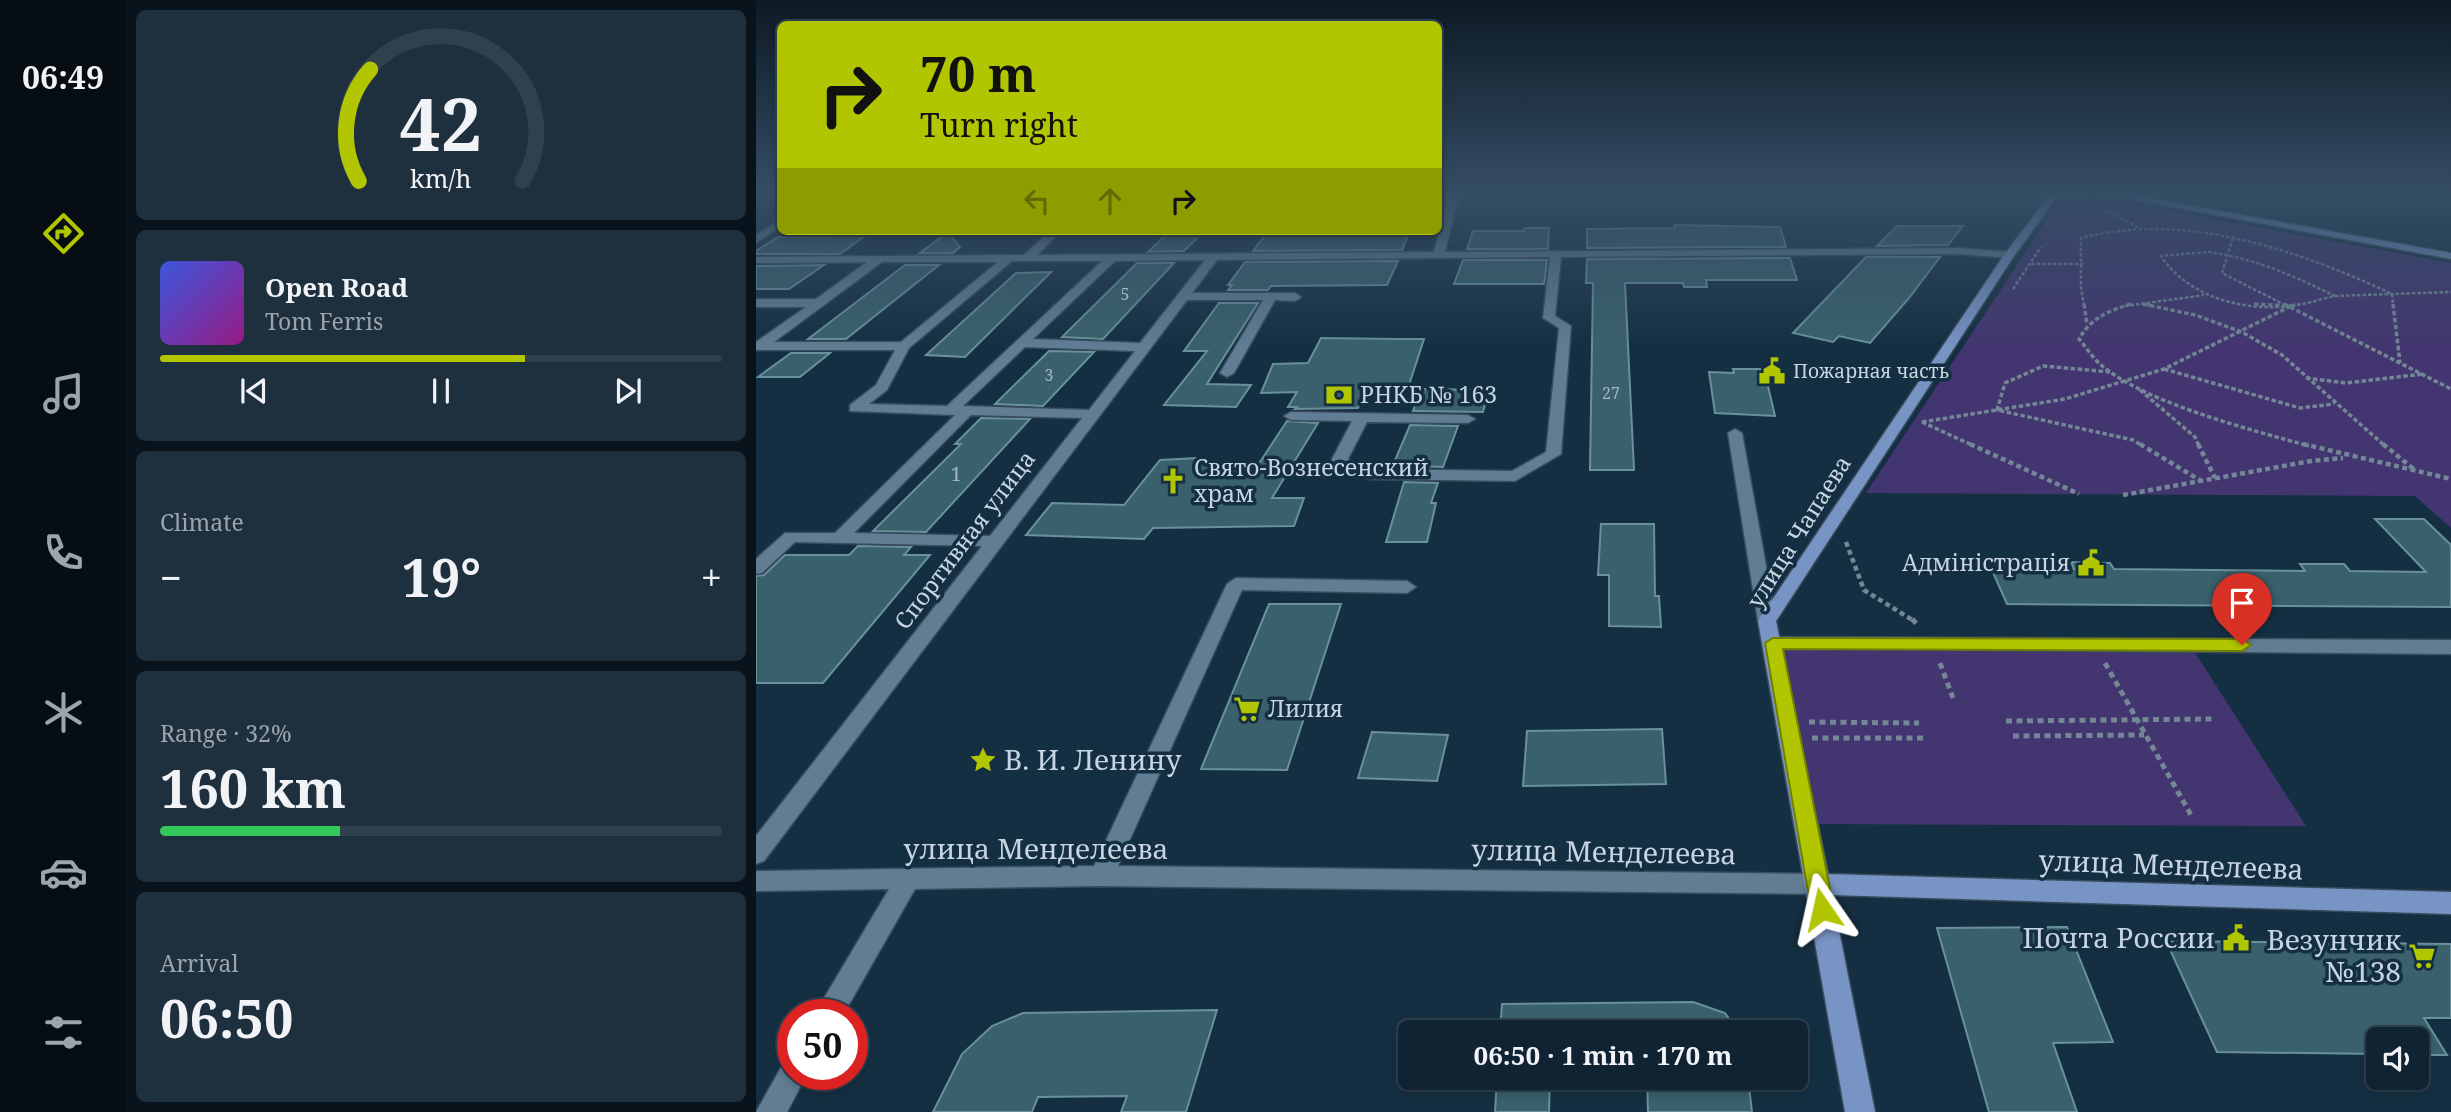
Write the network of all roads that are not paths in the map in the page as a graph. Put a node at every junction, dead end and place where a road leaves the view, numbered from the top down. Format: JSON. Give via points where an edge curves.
{"nodes":[{"id":1,"x":1041,"y":245,"type":"edge"},
{"id":2,"x":1441,"y":245,"type":"edge"},
{"id":3,"x":2017,"y":245,"type":"edge"},
{"id":4,"x":2389,"y":245,"type":"edge"},
{"id":5,"x":1556,"y":254,"type":"junction"},
{"id":6,"x":1438,"y":255,"type":"junction"},
{"id":7,"x":2009,"y":255,"type":"junction"},
{"id":8,"x":1214,"y":256,"type":"junction"},
{"id":9,"x":2451,"y":256,"type":"edge"},
{"id":10,"x":1028,"y":257,"type":"junction"},
{"id":11,"x":1112,"y":257,"type":"junction"},
{"id":12,"x":1009,"y":258,"type":"junction"},
{"id":13,"x":879,"y":259,"type":"junction"},
{"id":14,"x":756,"y":260,"type":"edge"},
{"id":15,"x":1183,"y":296,"type":"junction"},
{"id":16,"x":1271,"y":297,"type":"junction"},
{"id":17,"x":1295,"y":297,"type":"dead end"},
{"id":18,"x":756,"y":303,"type":"edge"},
{"id":19,"x":821,"y":303,"type":"junction"},
{"id":20,"x":1022,"y":343,"type":"junction"},
{"id":21,"x":758,"y":346,"type":"edge"},
{"id":22,"x":904,"y":346,"type":"junction"},
{"id":23,"x":1144,"y":347,"type":"junction"},
{"id":24,"x":1227,"y":373,"type":"dead end"},
{"id":25,"x":950,"y":411,"type":"junction"},
{"id":26,"x":967,"y":411,"type":"junction"},
{"id":27,"x":1091,"y":414,"type":"junction"},
{"id":28,"x":1291,"y":416,"type":"dead end"},
{"id":29,"x":1362,"y":417,"type":"junction"},
{"id":30,"x":1468,"y":419,"type":"dead end"},
{"id":31,"x":1735,"y":433,"type":"dead end"},
{"id":32,"x":839,"y":538,"type":"junction"},
{"id":33,"x":995,"y":541,"type":"junction"},
{"id":34,"x":756,"y":569,"type":"edge"},
{"id":35,"x":1407,"y":587,"type":"dead end"},
{"id":36,"x":1766,"y":621,"type":"junction"},
{"id":37,"x":1773,"y":643,"type":"junction"},
{"id":38,"x":2451,"y":647,"type":"edge"},
{"id":39,"x":756,"y":855,"type":"edge"},
{"id":40,"x":1101,"y":876,"type":"junction"},
{"id":41,"x":908,"y":879,"type":"junction"},
{"id":42,"x":756,"y":881,"type":"edge"},
{"id":43,"x":1818,"y":884,"type":"junction"},
{"id":44,"x":2451,"y":903,"type":"edge"},
{"id":45,"x":837,"y":999,"type":"edge"},
{"id":46,"x":783,"y":1090,"type":"edge"},
{"id":47,"x":770,"y":1112,"type":"edge"},
{"id":48,"x":1860,"y":1112,"type":"edge"}],
"edges":[{"from":1,"to":10,"type":"street"},
{"from":2,"to":6,"type":"street"},
{"from":3,"to":7,"type":"main road","name":"улица Чапаева"},
{"from":4,"to":9,"type":"main road"},
{"from":5,"to":6,"type":"street"},
{"from":5,"to":7,"type":"street","via":[[1959,251]]},
{"from":5,"to":29,"type":"street","via":[[1549,318],[1565,326],[1553,454],[1515,476],[1367,474],[1339,461]]},
{"from":6,"to":8,"type":"street"},
{"from":7,"to":36,"type":"main road","name":"улица Чапаева"},
{"from":8,"to":11,"type":"street"},
{"from":8,"to":15,"type":"street","name":"Спортивная улица"},
{"from":10,"to":11,"type":"street"},
{"from":10,"to":12,"type":"street"},
{"from":11,"to":20,"type":"street"},
{"from":12,"to":13,"type":"street"},
{"from":12,"to":22,"type":"street"},
{"from":13,"to":14,"type":"street"},
{"from":13,"to":19,"type":"street"},
{"from":15,"to":16,"type":"street"},
{"from":15,"to":23,"type":"street","name":"Спортивная улица"},
{"from":16,"to":17,"type":"street"},
{"from":16,"to":24,"type":"street"},
{"from":18,"to":19,"type":"street"},
{"from":19,"to":21,"type":"street"},
{"from":20,"to":23,"type":"street"},
{"from":20,"to":25,"type":"street"},
{"from":21,"to":22,"type":"street"},
{"from":22,"to":25,"type":"street","via":[[882,387],[855,408]]},
{"from":23,"to":27,"type":"street","name":"Спортивная улица"},
{"from":25,"to":26,"type":"street"},
{"from":26,"to":27,"type":"street"},
{"from":26,"to":32,"type":"street"},
{"from":27,"to":33,"type":"street","name":"Спортивная улица"},
{"from":28,"to":29,"type":"street"},
{"from":29,"to":30,"type":"street"},
{"from":31,"to":36,"type":"street"},
{"from":32,"to":33,"type":"street"},
{"from":32,"to":34,"type":"street","via":[[790,537]]},
{"from":33,"to":39,"type":"street","name":"Спортивная улица"},
{"from":35,"to":40,"type":"street","via":[[1236,584]]},
{"from":36,"to":37,"type":"main road","name":"улица Чапаева"},
{"from":37,"to":38,"type":"street"},
{"from":37,"to":43,"type":"main road","name":"улица Чапаева"},
{"from":40,"to":41,"type":"street","name":"улица Менделеева"},
{"from":40,"to":43,"type":"street","name":"улица Менделеева"},
{"from":41,"to":42,"type":"street","name":"улица Менделеева"},
{"from":41,"to":45,"type":"street"},
{"from":43,"to":44,"type":"main road","name":"улица Менделеева"},
{"from":43,"to":48,"type":"main road","name":"улица Чапаева"},
{"from":46,"to":47,"type":"street"}]}
